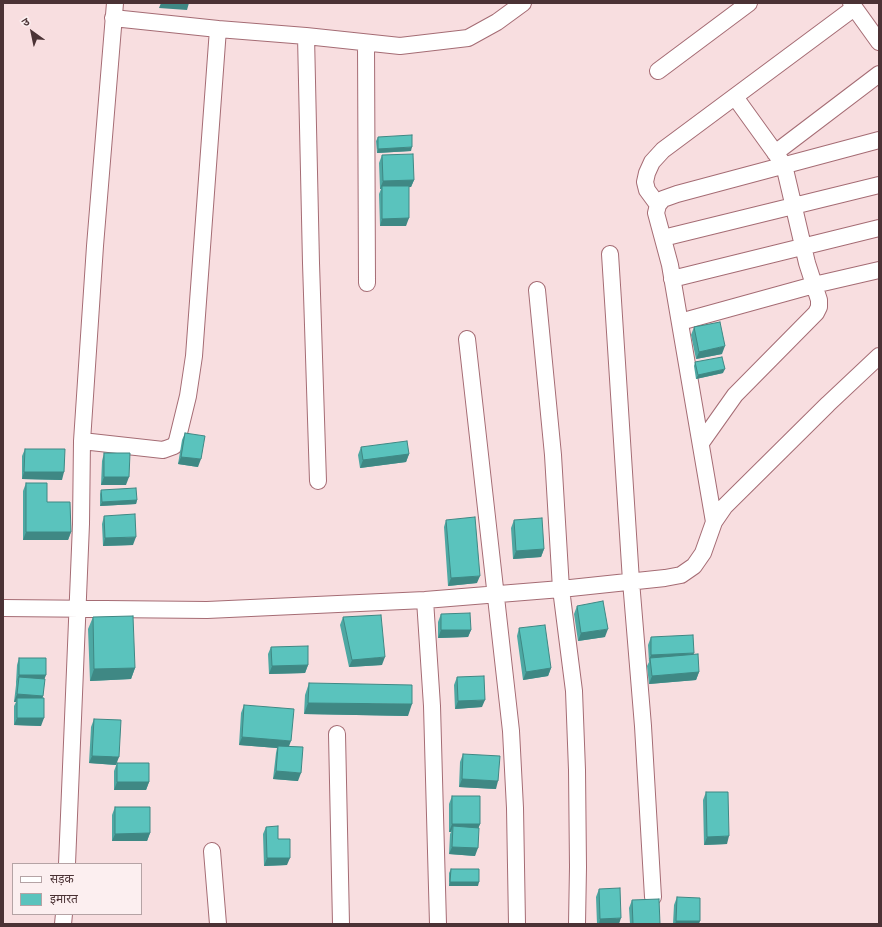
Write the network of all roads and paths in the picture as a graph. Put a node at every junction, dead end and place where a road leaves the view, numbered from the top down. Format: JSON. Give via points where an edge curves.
{"nodes":[{"id":1,"x":523,"y":3,"type":"edge"},
{"id":2,"x":749,"y":3,"type":"edge"},
{"id":3,"x":852,"y":6,"type":"edge"},
{"id":4,"x":114,"y":11,"type":"edge"},
{"id":5,"x":218,"y":29,"type":"junction"},
{"id":6,"x":306,"y":36,"type":"junction"},
{"id":7,"x":879,"y":42,"type":"edge"},
{"id":8,"x":366,"y":43,"type":"junction"},
{"id":9,"x":658,"y":71,"type":"dead end"},
{"id":10,"x":879,"y":74,"type":"edge"},
{"id":11,"x":735,"y":97,"type":"junction"},
{"id":12,"x":879,"y":140,"type":"edge"},
{"id":13,"x":780,"y":159,"type":"junction"},
{"id":14,"x":879,"y":185,"type":"edge"},
{"id":15,"x":658,"y":205,"type":"junction"},
{"id":16,"x":794,"y":207,"type":"junction"},
{"id":17,"x":879,"y":228,"type":"edge"},
{"id":18,"x":663,"y":238,"type":"junction"},
{"id":19,"x":803,"y":248,"type":"junction"},
{"id":20,"x":610,"y":254,"type":"dead end"},
{"id":21,"x":879,"y":270,"type":"edge"},
{"id":22,"x":672,"y":279,"type":"junction"},
{"id":23,"x":367,"y":283,"type":"dead end"},
{"id":24,"x":814,"y":285,"type":"junction"},
{"id":25,"x":537,"y":290,"type":"dead end"},
{"id":26,"x":680,"y":322,"type":"junction"},
{"id":27,"x":467,"y":339,"type":"dead end"},
{"id":28,"x":879,"y":356,"type":"edge"},
{"id":29,"x":82,"y":442,"type":"junction"},
{"id":30,"x":701,"y":443,"type":"junction"},
{"id":31,"x":318,"y":481,"type":"dead end"},
{"id":32,"x":714,"y":522,"type":"junction"},
{"id":33,"x":631,"y":581,"type":"junction"},
{"id":34,"x":561,"y":589,"type":"junction"},
{"id":35,"x":496,"y":593,"type":"junction"},
{"id":36,"x":424,"y":600,"type":"junction"},
{"id":37,"x":3,"y":608,"type":"edge"},
{"id":38,"x":78,"y":609,"type":"junction"},
{"id":39,"x":337,"y":734,"type":"dead end"},
{"id":40,"x":212,"y":851,"type":"dead end"},
{"id":41,"x":67,"y":863,"type":"edge"},
{"id":42,"x":653,"y":897,"type":"dead end"},
{"id":43,"x":218,"y":924,"type":"edge"},
{"id":44,"x":342,"y":924,"type":"edge"},
{"id":45,"x":438,"y":924,"type":"edge"},
{"id":46,"x":517,"y":924,"type":"edge"},
{"id":47,"x":577,"y":924,"type":"edge"}],
"edges":[{"from":1,"to":8,"type":"street","via":[[497,22],[468,38],[400,46]]},
{"from":2,"to":9,"type":"street"},
{"from":3,"to":7,"type":"street"},
{"from":3,"to":11,"type":"street"},
{"from":4,"to":5,"type":"street"},
{"from":4,"to":29,"type":"street"},
{"from":5,"to":6,"type":"street"},
{"from":5,"to":29,"type":"street","via":[[194,356],[177,441],[174,446],[163,450]]},
{"from":6,"to":8,"type":"street"},
{"from":6,"to":31,"type":"street"},
{"from":8,"to":23,"type":"street"},
{"from":10,"to":13,"type":"street"},
{"from":11,"to":13,"type":"street"},
{"from":11,"to":15,"type":"street","via":[[663,150],[652,162],[645,182],[647,190]]},
{"from":12,"to":13,"type":"street"},
{"from":13,"to":15,"type":"street","via":[[663,199]]},
{"from":13,"to":16,"type":"street"},
{"from":14,"to":16,"type":"street"},
{"from":15,"to":18,"type":"street","via":[[656,213]]},
{"from":16,"to":18,"type":"street"},
{"from":16,"to":19,"type":"street"},
{"from":17,"to":19,"type":"street"},
{"from":18,"to":22,"type":"street"},
{"from":19,"to":22,"type":"street"},
{"from":19,"to":24,"type":"street"},
{"from":20,"to":33,"type":"street"},
{"from":21,"to":24,"type":"street"},
{"from":22,"to":26,"type":"street"},
{"from":24,"to":26,"type":"street"},
{"from":24,"to":30,"type":"street","via":[[819,300],[816,313],[735,395]]},
{"from":25,"to":34,"type":"street","via":[[553,455]]},
{"from":26,"to":30,"type":"street"},
{"from":27,"to":35,"type":"street"},
{"from":28,"to":32,"type":"street","via":[[725,506]]},
{"from":29,"to":38,"type":"street"},
{"from":30,"to":32,"type":"street"},
{"from":32,"to":33,"type":"street","via":[[703,554],[694,566],[681,575]]},
{"from":33,"to":34,"type":"street"},
{"from":33,"to":42,"type":"street"},
{"from":34,"to":35,"type":"street"},
{"from":34,"to":47,"type":"street","via":[[575,711]]},
{"from":35,"to":36,"type":"street"},
{"from":35,"to":46,"type":"street","via":[[511,731]]},
{"from":36,"to":38,"type":"street","via":[[207,610]]},
{"from":36,"to":45,"type":"street","via":[[432,706]]},
{"from":37,"to":38,"type":"street"},
{"from":38,"to":41,"type":"street"},
{"from":39,"to":44,"type":"street"},
{"from":40,"to":43,"type":"street"}]}
